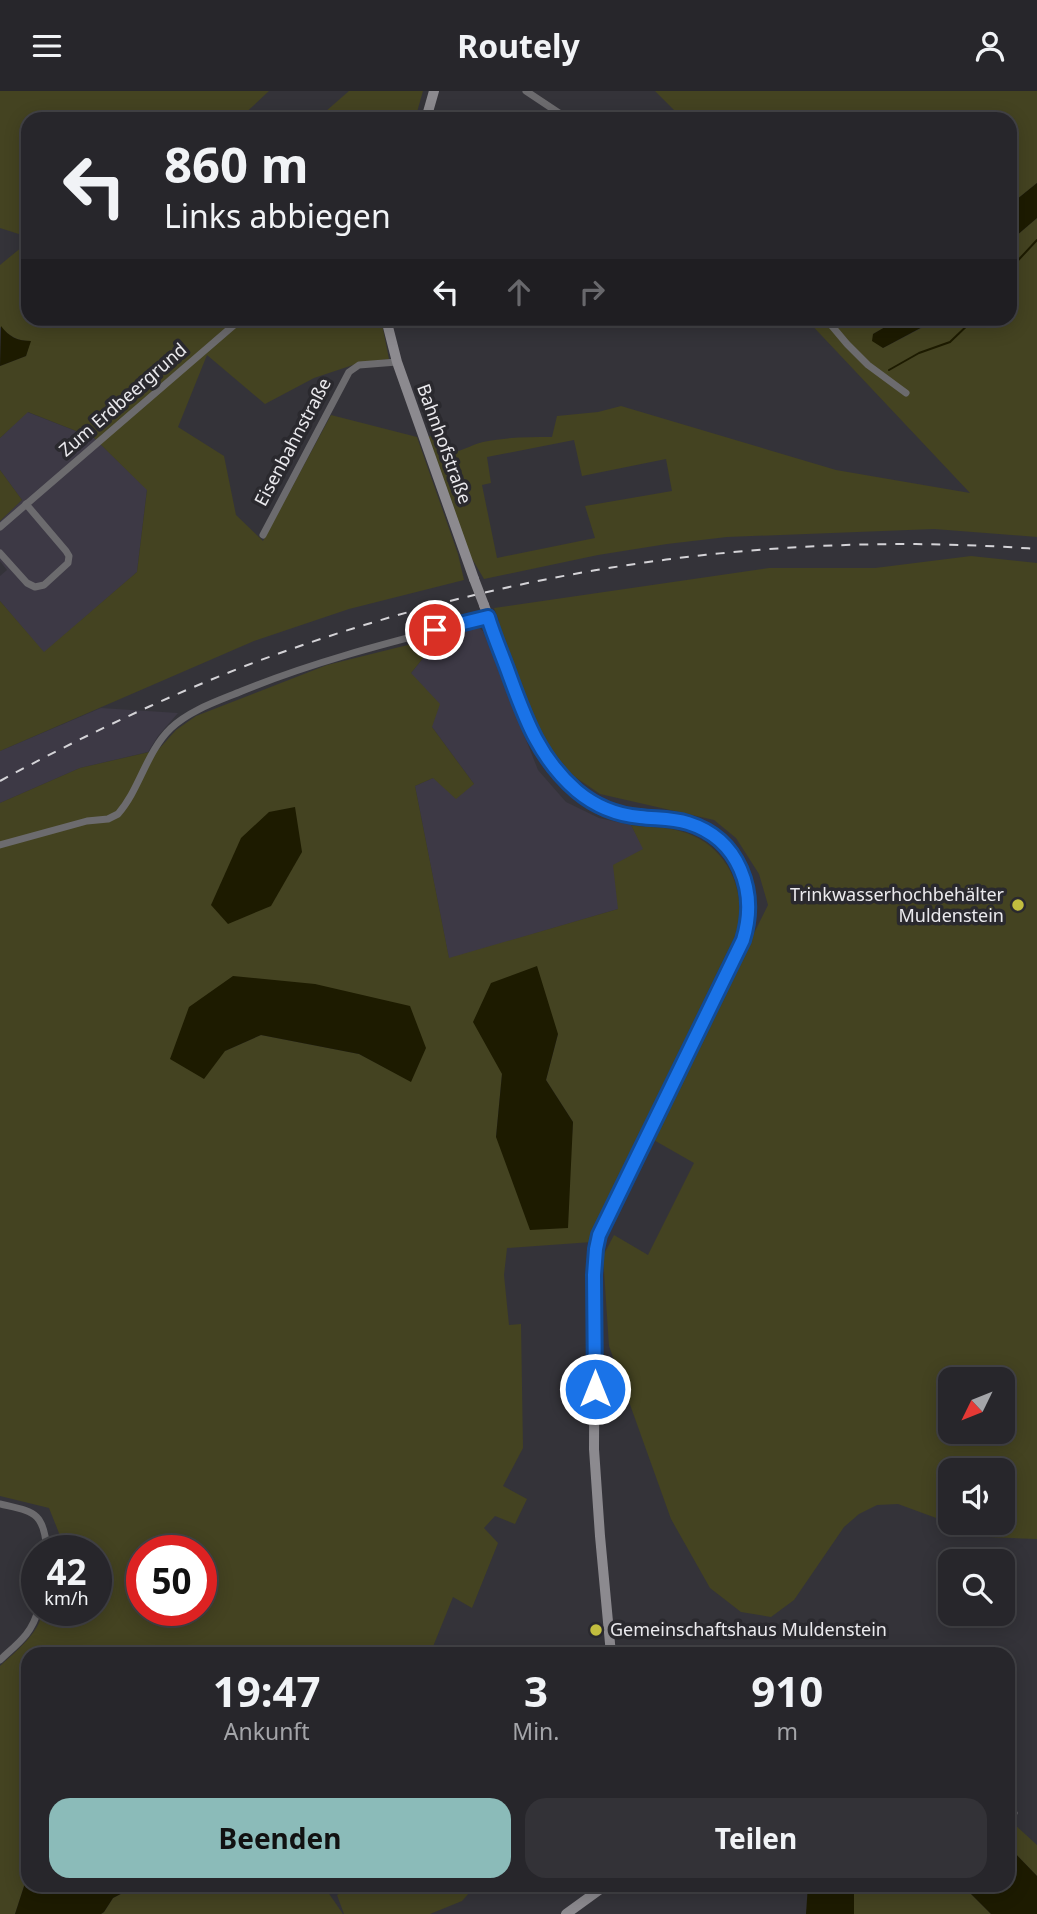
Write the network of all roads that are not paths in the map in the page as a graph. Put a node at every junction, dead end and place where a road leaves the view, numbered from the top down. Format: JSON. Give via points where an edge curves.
{"nodes":[{"id":1,"x":434,"y":91,"type":"edge"},
{"id":2,"x":526,"y":91,"type":"edge"},
{"id":3,"x":428,"y":112,"type":"edge"},
{"id":4,"x":558,"y":112,"type":"edge"},
{"id":5,"x":233,"y":326,"type":"edge"},
{"id":6,"x":388,"y":326,"type":"edge"},
{"id":7,"x":832,"y":326,"type":"edge"},
{"id":8,"x":397,"y":362,"type":"junction"},
{"id":9,"x":906,"y":393,"type":"dead end"},
{"id":10,"x":26,"y":504,"type":"junction"},
{"id":11,"x":0,"y":527,"type":"edge"},
{"id":12,"x":262,"y":535,"type":"dead end"},
{"id":13,"x":0,"y":553,"type":"edge"},
{"id":14,"x":488,"y":617,"type":"junction"},
{"id":15,"x":0,"y":845,"type":"edge"},
{"id":16,"x":0,"y":1504,"type":"edge"},
{"id":17,"x":44,"y":1535,"type":"edge"},
{"id":18,"x":33,"y":1626,"type":"edge"},
{"id":19,"x":610,"y":1647,"type":"edge"},
{"id":20,"x":0,"y":1660,"type":"edge"},
{"id":21,"x":596,"y":1892,"type":"edge"},
{"id":22,"x":566,"y":1914,"type":"edge"}],
"edges":[{"from":1,"to":3,"type":"main road"},
{"from":2,"to":4,"type":"street"},
{"from":5,"to":10,"type":"street","name":"Zum Erdbeergrund"},
{"from":6,"to":8,"type":"main road","name":"Bahnhofstraße"},
{"from":7,"to":9,"type":"street","via":[[868,365]]},
{"from":8,"to":12,"type":"street","name":"Eisenbahnstraße","via":[[359,365],[349,372]]},
{"from":8,"to":14,"type":"main road","name":"Bahnhofstraße","bridge":true},
{"from":10,"to":11,"type":"street","name":"Zum Erdbeergrund"},
{"from":10,"to":13,"type":"street","via":[[66,551],[68,563],[44,585],[35,587]]},
{"from":14,"to":15,"type":"street","via":[[303,667],[189,715],[157,746],[118,814]]},
{"from":14,"to":19,"type":"main road","name":"Bahnhofstraße","via":[[531,733],[568,782],[615,813],[686,823],[710,834],[735,860],[748,894],[743,940],[596,1249],[594,1466]]},
{"from":16,"to":17,"type":"street","via":[[38,1517]]},
{"from":18,"to":20,"type":"street"},
{"from":21,"to":22,"type":"main road"}]}
